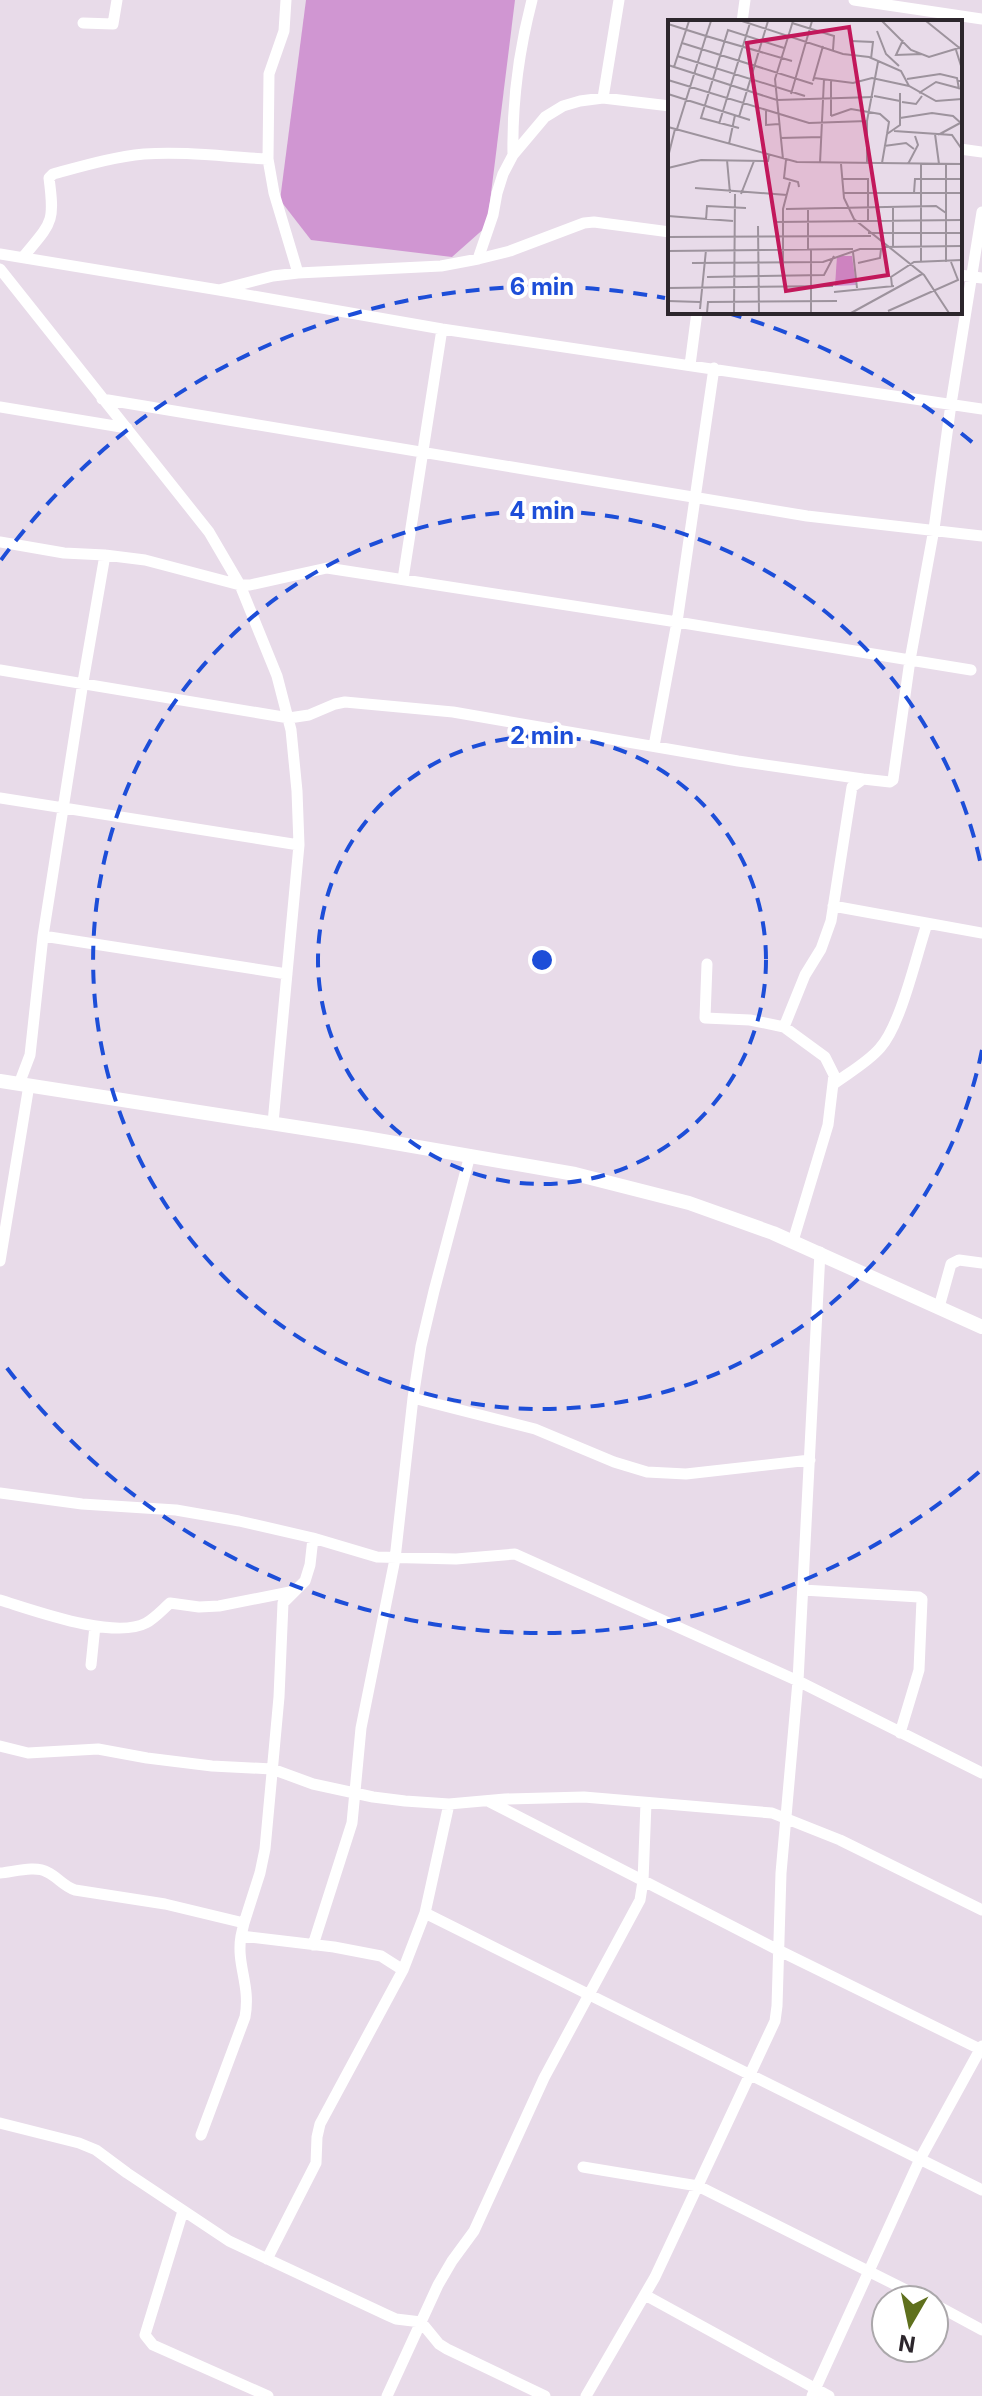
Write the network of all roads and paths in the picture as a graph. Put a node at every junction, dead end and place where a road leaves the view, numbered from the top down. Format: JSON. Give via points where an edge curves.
{"nodes":[{"id":1,"x":117,"y":0,"type":"edge"},
{"id":2,"x":286,"y":0,"type":"edge"},
{"id":3,"x":532,"y":0,"type":"edge"},
{"id":4,"x":619,"y":0,"type":"edge"},
{"id":5,"x":745,"y":0,"type":"edge"},
{"id":6,"x":854,"y":0,"type":"edge"},
{"id":7,"x":982,"y":18,"type":"edge"},
{"id":8,"x":742,"y":20,"type":"edge"},
{"id":9,"x":83,"y":23,"type":"dead end"},
{"id":10,"x":603,"y":98,"type":"junction"},
{"id":11,"x":668,"y":106,"type":"edge"},
{"id":12,"x":962,"y":149,"type":"edge"},
{"id":13,"x":982,"y":152,"type":"edge"},
{"id":14,"x":513,"y":155,"type":"junction"},
{"id":15,"x":268,"y":159,"type":"junction"},
{"id":16,"x":982,"y":212,"type":"edge"},
{"id":17,"x":668,"y":232,"type":"edge"},
{"id":18,"x":0,"y":254,"type":"edge"},
{"id":19,"x":24,"y":256,"type":"junction"},
{"id":20,"x":478,"y":259,"type":"junction"},
{"id":21,"x":1,"y":271,"type":"edge"},
{"id":22,"x":298,"y":273,"type":"junction"},
{"id":23,"x":971,"y":276,"type":"edge"},
{"id":24,"x":219,"y":290,"type":"junction"},
{"id":25,"x":697,"y":314,"type":"edge"},
{"id":26,"x":442,"y":329,"type":"junction"},
{"id":27,"x":690,"y":365,"type":"junction"},
{"id":28,"x":714,"y":368,"type":"junction"},
{"id":29,"x":102,"y":399,"type":"junction"},
{"id":30,"x":951,"y":404,"type":"junction"},
{"id":31,"x":0,"y":407,"type":"edge"},
{"id":32,"x":982,"y":409,"type":"edge"},
{"id":33,"x":127,"y":428,"type":"junction"},
{"id":34,"x":424,"y":452,"type":"junction"},
{"id":35,"x":696,"y":497,"type":"junction"},
{"id":36,"x":934,"y":529,"type":"junction"},
{"id":37,"x":982,"y":536,"type":"edge"},
{"id":38,"x":0,"y":542,"type":"edge"},
{"id":39,"x":105,"y":555,"type":"junction"},
{"id":40,"x":403,"y":579,"type":"junction"},
{"id":41,"x":240,"y":585,"type":"junction"},
{"id":42,"x":677,"y":622,"type":"junction"},
{"id":43,"x":910,"y":660,"type":"junction"},
{"id":44,"x":0,"y":670,"type":"edge"},
{"id":45,"x":971,"y":670,"type":"dead end"},
{"id":46,"x":83,"y":682,"type":"junction"},
{"id":47,"x":289,"y":718,"type":"junction"},
{"id":48,"x":654,"y":746,"type":"junction"},
{"id":49,"x":842,"y":775,"type":"junction"},
{"id":50,"x":863,"y":779,"type":"junction"},
{"id":51,"x":852,"y":787,"type":"junction"},
{"id":52,"x":0,"y":798,"type":"edge"},
{"id":53,"x":64,"y":810,"type":"junction"},
{"id":54,"x":299,"y":845,"type":"junction"},
{"id":55,"x":833,"y":906,"type":"junction"},
{"id":56,"x":927,"y":924,"type":"junction"},
{"id":57,"x":982,"y":933,"type":"edge"},
{"id":58,"x":43,"y":936,"type":"junction"},
{"id":59,"x":707,"y":964,"type":"dead end"},
{"id":60,"x":287,"y":974,"type":"junction"},
{"id":61,"x":784,"y":1027,"type":"junction"},
{"id":62,"x":0,"y":1081,"type":"edge"},
{"id":63,"x":835,"y":1083,"type":"junction"},
{"id":64,"x":24,"y":1085,"type":"junction"},
{"id":65,"x":273,"y":1123,"type":"junction"},
{"id":66,"x":470,"y":1155,"type":"junction"},
{"id":67,"x":793,"y":1241,"type":"junction"},
{"id":68,"x":820,"y":1252,"type":"junction"},
{"id":69,"x":0,"y":1261,"type":"edge"},
{"id":70,"x":982,"y":1263,"type":"edge"},
{"id":71,"x":939,"y":1307,"type":"junction"},
{"id":72,"x":982,"y":1327,"type":"edge"},
{"id":73,"x":413,"y":1398,"type":"junction"},
{"id":74,"x":810,"y":1460,"type":"junction"},
{"id":75,"x":0,"y":1493,"type":"edge"},
{"id":76,"x":313,"y":1538,"type":"junction"},
{"id":77,"x":395,"y":1559,"type":"junction"},
{"id":78,"x":803,"y":1590,"type":"junction"},
{"id":79,"x":296,"y":1591,"type":"junction"},
{"id":80,"x":0,"y":1600,"type":"edge"},
{"id":81,"x":95,"y":1626,"type":"junction"},
{"id":82,"x":91,"y":1665,"type":"dead end"},
{"id":83,"x":798,"y":1681,"type":"junction"},
{"id":84,"x":900,"y":1733,"type":"junction"},
{"id":85,"x":0,"y":1746,"type":"edge"},
{"id":86,"x":272,"y":1769,"type":"junction"},
{"id":87,"x":982,"y":1773,"type":"edge"},
{"id":88,"x":356,"y":1794,"type":"junction"},
{"id":89,"x":487,"y":1800,"type":"junction"},
{"id":90,"x":646,"y":1803,"type":"junction"},
{"id":91,"x":449,"y":1804,"type":"junction"},
{"id":92,"x":785,"y":1817,"type":"junction"},
{"id":93,"x":0,"y":1873,"type":"edge"},
{"id":94,"x":643,"y":1881,"type":"junction"},
{"id":95,"x":982,"y":1910,"type":"edge"},
{"id":96,"x":425,"y":1913,"type":"junction"},
{"id":97,"x":244,"y":1923,"type":"junction"},
{"id":98,"x":241,"y":1936,"type":"junction"},
{"id":99,"x":313,"y":1945,"type":"junction"},
{"id":100,"x":780,"y":1951,"type":"junction"},
{"id":101,"x":403,"y":1970,"type":"junction"},
{"id":102,"x":589,"y":1995,"type":"junction"},
{"id":103,"x":982,"y":2049,"type":"edge"},
{"id":104,"x":751,"y":2075,"type":"junction"},
{"id":105,"x":0,"y":2123,"type":"edge"},
{"id":106,"x":201,"y":2135,"type":"dead end"},
{"id":107,"x":920,"y":2159,"type":"junction"},
{"id":108,"x":583,"y":2167,"type":"dead end"},
{"id":109,"x":698,"y":2186,"type":"junction"},
{"id":110,"x":982,"y":2190,"type":"edge"},
{"id":111,"x":183,"y":2211,"type":"junction"},
{"id":112,"x":267,"y":2259,"type":"junction"},
{"id":113,"x":871,"y":2271,"type":"junction"},
{"id":114,"x":896,"y":2284,"type":"edge"},
{"id":115,"x":645,"y":2295,"type":"junction"},
{"id":116,"x":950,"y":2313,"type":"edge"},
{"id":117,"x":421,"y":2322,"type":"junction"},
{"id":118,"x":982,"y":2330,"type":"edge"},
{"id":119,"x":813,"y":2392,"type":"edge"},
{"id":120,"x":268,"y":2396,"type":"edge"},
{"id":121,"x":387,"y":2396,"type":"edge"},
{"id":122,"x":545,"y":2396,"type":"edge"},
{"id":123,"x":586,"y":2396,"type":"edge"},
{"id":124,"x":829,"y":2396,"type":"edge"}],
"edges":[{"from":1,"to":9,"type":"street","via":[[113,24]]},
{"from":2,"to":15,"type":"street","via":[[284,31],[269,74]]},
{"from":3,"to":14,"type":"street","via":[[523,36]]},
{"from":4,"to":10,"type":"street"},
{"from":5,"to":8,"type":"street"},
{"from":6,"to":7,"type":"street"},
{"from":10,"to":11,"type":"street"},
{"from":10,"to":14,"type":"street","via":[[563,106],[545,117]]},
{"from":12,"to":13,"type":"street"},
{"from":14,"to":20,"type":"street"},
{"from":15,"to":19,"type":"street","via":[[142,154],[53,174],[50,221]]},
{"from":15,"to":22,"type":"street"},
{"from":16,"to":23,"type":"street"},
{"from":17,"to":20,"type":"street","via":[[584,223]]},
{"from":18,"to":19,"type":"street"},
{"from":19,"to":24,"type":"street"},
{"from":20,"to":22,"type":"street","via":[[441,266]]},
{"from":21,"to":29,"type":"street"},
{"from":22,"to":24,"type":"street"},
{"from":23,"to":30,"type":"street"},
{"from":24,"to":26,"type":"street"},
{"from":25,"to":27,"type":"street"},
{"from":26,"to":27,"type":"street"},
{"from":26,"to":34,"type":"street"},
{"from":27,"to":28,"type":"street"},
{"from":28,"to":30,"type":"street"},
{"from":28,"to":35,"type":"street"},
{"from":29,"to":33,"type":"street"},
{"from":29,"to":34,"type":"street"},
{"from":30,"to":32,"type":"street"},
{"from":30,"to":36,"type":"street"},
{"from":31,"to":33,"type":"street"},
{"from":33,"to":41,"type":"street","via":[[209,532]]},
{"from":34,"to":35,"type":"street"},
{"from":34,"to":40,"type":"street"},
{"from":35,"to":36,"type":"street","via":[[807,516]]},
{"from":35,"to":42,"type":"street"},
{"from":36,"to":37,"type":"street"},
{"from":36,"to":43,"type":"street"},
{"from":38,"to":39,"type":"street"},
{"from":39,"to":41,"type":"street"},
{"from":39,"to":46,"type":"street"},
{"from":40,"to":41,"type":"street","via":[[327,568]]},
{"from":40,"to":42,"type":"street"},
{"from":41,"to":47,"type":"street"},
{"from":42,"to":43,"type":"street"},
{"from":42,"to":48,"type":"street"},
{"from":43,"to":45,"type":"street"},
{"from":43,"to":50,"type":"street","via":[[893,780]]},
{"from":44,"to":46,"type":"street"},
{"from":46,"to":47,"type":"street"},
{"from":46,"to":53,"type":"street"},
{"from":47,"to":48,"type":"street","via":[[345,702],[453,712]]},
{"from":47,"to":54,"type":"street"},
{"from":48,"to":49,"type":"street"},
{"from":49,"to":50,"type":"street"},
{"from":49,"to":51,"type":"street"},
{"from":50,"to":51,"type":"street"},
{"from":51,"to":55,"type":"street"},
{"from":52,"to":53,"type":"street"},
{"from":53,"to":54,"type":"street"},
{"from":53,"to":58,"type":"street"},
{"from":54,"to":60,"type":"street"},
{"from":55,"to":56,"type":"street"},
{"from":55,"to":61,"type":"street","via":[[827,934]]},
{"from":56,"to":57,"type":"street"},
{"from":56,"to":63,"type":"street","via":[[893,1029],[881,1048]]},
{"from":58,"to":60,"type":"street"},
{"from":58,"to":64,"type":"street"},
{"from":59,"to":61,"type":"street","via":[[705,1018]]},
{"from":60,"to":65,"type":"street"},
{"from":61,"to":63,"type":"street","via":[[825,1057]]},
{"from":62,"to":64,"type":"main road"},
{"from":63,"to":67,"type":"street","via":[[828,1125]]},
{"from":64,"to":65,"type":"main road"},
{"from":64,"to":69,"type":"street"},
{"from":65,"to":66,"type":"main road"},
{"from":66,"to":67,"type":"main road","via":[[689,1203]]},
{"from":66,"to":73,"type":"street","via":[[421,1346]]},
{"from":67,"to":68,"type":"main road"},
{"from":68,"to":71,"type":"main road"},
{"from":68,"to":74,"type":"street"},
{"from":70,"to":71,"type":"street","via":[[951,1264]]},
{"from":71,"to":72,"type":"main road"},
{"from":73,"to":74,"type":"street","via":[[535,1429],[647,1472],[686,1474]]},
{"from":73,"to":77,"type":"street"},
{"from":74,"to":78,"type":"street"},
{"from":75,"to":76,"type":"street","via":[[176,1510]]},
{"from":76,"to":77,"type":"street"},
{"from":76,"to":79,"type":"street","via":[[305,1581]]},
{"from":77,"to":83,"type":"street","via":[[515,1554]]},
{"from":77,"to":88,"type":"street","via":[[361,1728]]},
{"from":78,"to":83,"type":"street"},
{"from":78,"to":84,"type":"street","via":[[922,1599],[919,1670]]},
{"from":79,"to":81,"type":"street","via":[[219,1606],[170,1603],[145,1624]]},
{"from":79,"to":86,"type":"street","via":[[283,1603]]},
{"from":80,"to":81,"type":"street"},
{"from":81,"to":82,"type":"street"},
{"from":83,"to":84,"type":"street"},
{"from":83,"to":92,"type":"street"},
{"from":84,"to":87,"type":"street"},
{"from":85,"to":86,"type":"street","via":[[25,1753],[98,1749],[199,1765]]},
{"from":86,"to":88,"type":"street"},
{"from":86,"to":97,"type":"street","via":[[265,1849]]},
{"from":88,"to":91,"type":"street"},
{"from":88,"to":99,"type":"street","via":[[352,1823]]},
{"from":89,"to":90,"type":"street","via":[[584,1797]]},
{"from":89,"to":91,"type":"street"},
{"from":89,"to":94,"type":"street"},
{"from":90,"to":92,"type":"street"},
{"from":90,"to":94,"type":"street"},
{"from":91,"to":96,"type":"street"},
{"from":92,"to":95,"type":"street"},
{"from":92,"to":100,"type":"street"},
{"from":93,"to":97,"type":"street","via":[[41,1870],[75,1890]]},
{"from":94,"to":100,"type":"street"},
{"from":94,"to":102,"type":"street","via":[[640,1900]]},
{"from":96,"to":101,"type":"street"},
{"from":96,"to":102,"type":"street"},
{"from":97,"to":98,"type":"street"},
{"from":98,"to":99,"type":"street"},
{"from":98,"to":106,"type":"street","via":[[245,2017]]},
{"from":99,"to":101,"type":"street","via":[[381,1956]]},
{"from":100,"to":103,"type":"street"},
{"from":100,"to":104,"type":"street","via":[[775,2021]]},
{"from":101,"to":112,"type":"street","via":[[320,2124],[316,2163]]},
{"from":102,"to":104,"type":"street"},
{"from":102,"to":117,"type":"street","via":[[544,2078],[474,2231]]},
{"from":103,"to":107,"type":"street"},
{"from":104,"to":107,"type":"street"},
{"from":104,"to":109,"type":"street"},
{"from":105,"to":111,"type":"street","via":[[96,2150]]},
{"from":107,"to":110,"type":"street"},
{"from":107,"to":113,"type":"street"},
{"from":108,"to":109,"type":"street"},
{"from":109,"to":113,"type":"street"},
{"from":109,"to":115,"type":"street"},
{"from":111,"to":112,"type":"street"},
{"from":111,"to":120,"type":"street","via":[[145,2335],[153,2345]]},
{"from":112,"to":117,"type":"street","via":[[396,2319]]},
{"from":113,"to":114,"type":"street"},
{"from":113,"to":119,"type":"street"},
{"from":115,"to":119,"type":"street"},
{"from":115,"to":123,"type":"street"},
{"from":116,"to":118,"type":"street"},
{"from":117,"to":121,"type":"street"},
{"from":117,"to":122,"type":"street","via":[[447,2349]]},
{"from":119,"to":124,"type":"street"}]}
